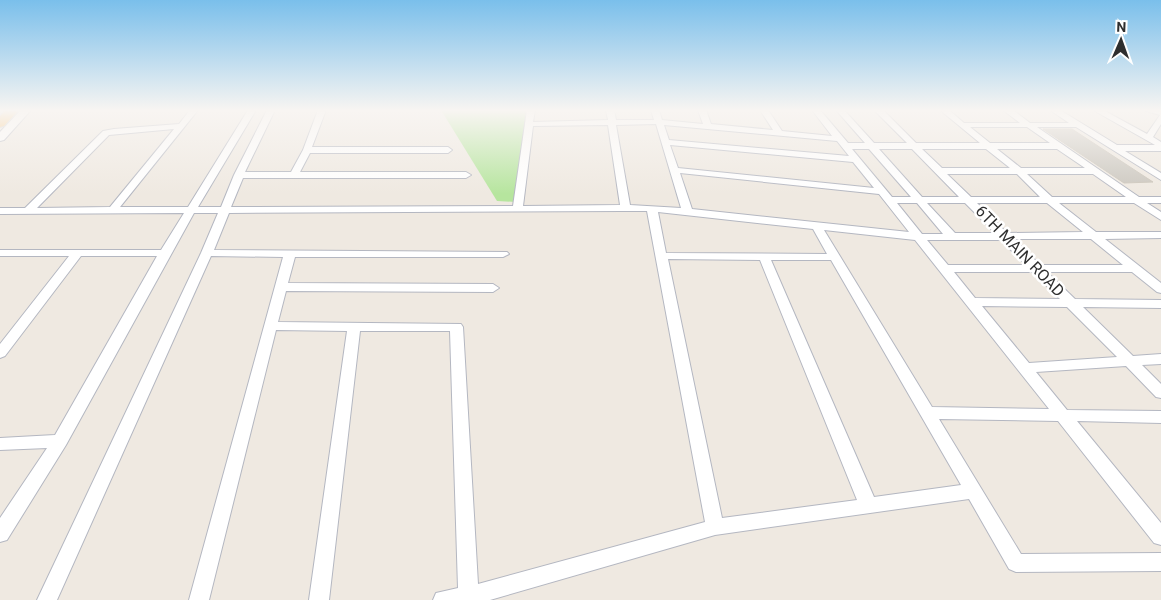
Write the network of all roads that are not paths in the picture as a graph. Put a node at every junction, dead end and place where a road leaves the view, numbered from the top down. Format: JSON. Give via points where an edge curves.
{"nodes":[{"id":1,"x":101,"y":138,"type":"edge"},
{"id":2,"x":170,"y":138,"type":"edge"},
{"id":3,"x":236,"y":138,"type":"edge"},
{"id":4,"x":257,"y":138,"type":"edge"},
{"id":5,"x":312,"y":138,"type":"edge"},
{"id":6,"x":527,"y":138,"type":"edge"},
{"id":7,"x":614,"y":138,"type":"edge"},
{"id":8,"x":664,"y":138,"type":"edge"},
{"id":9,"x":815,"y":138,"type":"edge"},
{"id":10,"x":840,"y":138,"type":"edge"},
{"id":11,"x":865,"y":138,"type":"edge"},
{"id":12,"x":907,"y":138,"type":"edge"},
{"id":13,"x":979,"y":138,"type":"edge"},
{"id":14,"x":1047,"y":138,"type":"edge"},
{"id":15,"x":1098,"y":138,"type":"edge"},
{"id":16,"x":1149,"y":138,"type":"edge"},
{"id":17,"x":665,"y":142,"type":"junction"},
{"id":18,"x":843,"y":142,"type":"junction"},
{"id":19,"x":872,"y":146,"type":"junction"},
{"id":20,"x":915,"y":146,"type":"junction"},
{"id":21,"x":1059,"y":146,"type":"junction"},
{"id":22,"x":1161,"y":146,"type":"edge"},
{"id":23,"x":990,"y":147,"type":"junction"},
{"id":24,"x":1115,"y":148,"type":"junction"},
{"id":25,"x":307,"y":150,"type":"junction"},
{"id":26,"x":448,"y":150,"type":"dead end"},
{"id":27,"x":858,"y":160,"type":"junction"},
{"id":28,"x":674,"y":170,"type":"junction"},
{"id":29,"x":940,"y":171,"type":"junction"},
{"id":30,"x":1020,"y":171,"type":"junction"},
{"id":31,"x":1094,"y":171,"type":"junction"},
{"id":32,"x":466,"y":174,"type":"dead end"},
{"id":33,"x":239,"y":175,"type":"junction"},
{"id":34,"x":294,"y":175,"type":"junction"},
{"id":35,"x":1161,"y":177,"type":"edge"},
{"id":36,"x":887,"y":196,"type":"junction"},
{"id":37,"x":1048,"y":199,"type":"junction"},
{"id":38,"x":920,"y":200,"type":"junction"},
{"id":39,"x":970,"y":200,"type":"junction"},
{"id":40,"x":1135,"y":200,"type":"junction"},
{"id":41,"x":1161,"y":200,"type":"edge"},
{"id":42,"x":626,"y":208,"type":"junction"},
{"id":43,"x":652,"y":208,"type":"junction"},
{"id":44,"x":518,"y":209,"type":"junction"},
{"id":45,"x":29,"y":210,"type":"junction"},
{"id":46,"x":113,"y":210,"type":"junction"},
{"id":47,"x":194,"y":210,"type":"junction"},
{"id":48,"x":224,"y":210,"type":"junction"},
{"id":49,"x":0,"y":211,"type":"edge"},
{"id":50,"x":687,"y":211,"type":"junction"},
{"id":51,"x":1161,"y":218,"type":"edge"},
{"id":52,"x":816,"y":225,"type":"junction"},
{"id":53,"x":1161,"y":235,"type":"edge"},
{"id":54,"x":1006,"y":236,"type":"junction"},
{"id":55,"x":1096,"y":236,"type":"junction"},
{"id":56,"x":921,"y":237,"type":"junction"},
{"id":57,"x":952,"y":237,"type":"junction"},
{"id":58,"x":0,"y":253,"type":"edge"},
{"id":59,"x":78,"y":253,"type":"junction"},
{"id":60,"x":165,"y":253,"type":"junction"},
{"id":61,"x":207,"y":253,"type":"junction"},
{"id":62,"x":290,"y":253,"type":"junction"},
{"id":63,"x":503,"y":254,"type":"dead end"},
{"id":64,"x":662,"y":256,"type":"junction"},
{"id":65,"x":764,"y":257,"type":"junction"},
{"id":66,"x":836,"y":257,"type":"junction"},
{"id":67,"x":946,"y":269,"type":"junction"},
{"id":68,"x":1038,"y":269,"type":"junction"},
{"id":69,"x":1140,"y":272,"type":"junction"},
{"id":70,"x":1161,"y":276,"type":"edge"},
{"id":71,"x":281,"y":287,"type":"junction"},
{"id":72,"x":492,"y":288,"type":"dead end"},
{"id":73,"x":1161,"y":289,"type":"edge"},
{"id":74,"x":972,"y":302,"type":"junction"},
{"id":75,"x":1161,"y":304,"type":"edge"},
{"id":76,"x":1072,"y":305,"type":"junction"},
{"id":77,"x":270,"y":326,"type":"junction"},
{"id":78,"x":354,"y":328,"type":"junction"},
{"id":79,"x":0,"y":353,"type":"edge"},
{"id":80,"x":1161,"y":359,"type":"edge"},
{"id":81,"x":1129,"y":361,"type":"junction"},
{"id":82,"x":1024,"y":368,"type":"junction"},
{"id":83,"x":1161,"y":393,"type":"edge"},
{"id":84,"x":928,"y":413,"type":"junction"},
{"id":85,"x":1061,"y":414,"type":"junction"},
{"id":86,"x":1161,"y":417,"type":"edge"},
{"id":87,"x":60,"y":440,"type":"junction"},
{"id":88,"x":0,"y":444,"type":"edge"},
{"id":89,"x":974,"y":491,"type":"junction"},
{"id":90,"x":869,"y":506,"type":"junction"},
{"id":91,"x":715,"y":527,"type":"junction"},
{"id":92,"x":0,"y":534,"type":"edge"},
{"id":93,"x":1161,"y":537,"type":"edge"},
{"id":94,"x":1161,"y":562,"type":"edge"},
{"id":95,"x":470,"y":598,"type":"edge"},
{"id":96,"x":47,"y":600,"type":"edge"},
{"id":97,"x":199,"y":600,"type":"edge"},
{"id":98,"x":319,"y":600,"type":"edge"},
{"id":99,"x":443,"y":600,"type":"edge"}],
"edges":[{"from":1,"to":45,"type":"street"},
{"from":2,"to":46,"type":"street"},
{"from":3,"to":47,"type":"street"},
{"from":4,"to":33,"type":"street"},
{"from":5,"to":25,"type":"street"},
{"from":6,"to":44,"type":"street"},
{"from":7,"to":42,"type":"street"},
{"from":8,"to":17,"type":"street"},
{"from":9,"to":18,"type":"street"},
{"from":10,"to":18,"type":"street"},
{"from":11,"to":19,"type":"street"},
{"from":12,"to":20,"type":"street","name":"6TH MAIN ROAD"},
{"from":13,"to":23,"type":"street"},
{"from":14,"to":21,"type":"street"},
{"from":15,"to":24,"type":"street"},
{"from":16,"to":22,"type":"street"},
{"from":17,"to":27,"type":"street"},
{"from":17,"to":28,"type":"street"},
{"from":18,"to":19,"type":"street"},
{"from":18,"to":27,"type":"street"},
{"from":19,"to":20,"type":"street"},
{"from":19,"to":38,"type":"street"},
{"from":20,"to":23,"type":"street"},
{"from":20,"to":29,"type":"street","name":"6TH MAIN ROAD"},
{"from":21,"to":23,"type":"street"},
{"from":21,"to":31,"type":"street"},
{"from":22,"to":24,"type":"street"},
{"from":23,"to":30,"type":"street"},
{"from":24,"to":35,"type":"street"},
{"from":25,"to":26,"type":"street"},
{"from":25,"to":34,"type":"street"},
{"from":27,"to":36,"type":"street"},
{"from":28,"to":36,"type":"street"},
{"from":28,"to":50,"type":"street"},
{"from":29,"to":30,"type":"street"},
{"from":29,"to":39,"type":"street","name":"6TH MAIN ROAD"},
{"from":30,"to":31,"type":"street"},
{"from":30,"to":37,"type":"street"},
{"from":31,"to":40,"type":"street"},
{"from":32,"to":34,"type":"street"},
{"from":33,"to":34,"type":"street"},
{"from":33,"to":48,"type":"street"},
{"from":36,"to":38,"type":"street"},
{"from":36,"to":56,"type":"street"},
{"from":37,"to":39,"type":"street"},
{"from":37,"to":40,"type":"street"},
{"from":37,"to":55,"type":"street"},
{"from":38,"to":39,"type":"street"},
{"from":38,"to":57,"type":"street"},
{"from":39,"to":54,"type":"street","name":"6TH MAIN ROAD"},
{"from":40,"to":41,"type":"street"},
{"from":40,"to":51,"type":"street"},
{"from":42,"to":43,"type":"street"},
{"from":42,"to":44,"type":"street"},
{"from":43,"to":50,"type":"street"},
{"from":43,"to":64,"type":"street"},
{"from":44,"to":48,"type":"street"},
{"from":45,"to":46,"type":"street"},
{"from":45,"to":49,"type":"street"},
{"from":46,"to":47,"type":"street"},
{"from":47,"to":48,"type":"street"},
{"from":47,"to":60,"type":"street"},
{"from":48,"to":61,"type":"street"},
{"from":50,"to":52,"type":"street"},
{"from":52,"to":56,"type":"street"},
{"from":52,"to":66,"type":"street"},
{"from":53,"to":55,"type":"street"},
{"from":54,"to":55,"type":"street"},
{"from":54,"to":57,"type":"street"},
{"from":54,"to":68,"type":"street","name":"6TH MAIN ROAD"},
{"from":55,"to":69,"type":"street"},
{"from":56,"to":57,"type":"street"},
{"from":56,"to":67,"type":"street"},
{"from":58,"to":59,"type":"street"},
{"from":59,"to":60,"type":"street"},
{"from":59,"to":79,"type":"street"},
{"from":60,"to":87,"type":"street"},
{"from":61,"to":62,"type":"street"},
{"from":61,"to":96,"type":"street"},
{"from":62,"to":63,"type":"street"},
{"from":62,"to":71,"type":"street"},
{"from":64,"to":65,"type":"street"},
{"from":64,"to":91,"type":"street"},
{"from":65,"to":66,"type":"street"},
{"from":65,"to":90,"type":"street"},
{"from":66,"to":84,"type":"street"},
{"from":67,"to":68,"type":"street"},
{"from":67,"to":74,"type":"street"},
{"from":68,"to":69,"type":"street"},
{"from":68,"to":76,"type":"street","name":"6TH MAIN ROAD"},
{"from":69,"to":70,"type":"street"},
{"from":69,"to":73,"type":"street"},
{"from":71,"to":72,"type":"street"},
{"from":71,"to":77,"type":"street"},
{"from":74,"to":76,"type":"street"},
{"from":74,"to":82,"type":"street"},
{"from":75,"to":76,"type":"street"},
{"from":76,"to":81,"type":"street","name":"6TH MAIN ROAD"},
{"from":77,"to":78,"type":"street"},
{"from":77,"to":97,"type":"street"},
{"from":78,"to":95,"type":"street","via":[[456,327]]},
{"from":78,"to":98,"type":"street"},
{"from":80,"to":81,"type":"street"},
{"from":81,"to":82,"type":"street"},
{"from":81,"to":83,"type":"street","name":"6TH MAIN ROAD"},
{"from":82,"to":85,"type":"street"},
{"from":84,"to":85,"type":"street"},
{"from":84,"to":89,"type":"street"},
{"from":85,"to":86,"type":"street"},
{"from":85,"to":93,"type":"street"},
{"from":87,"to":88,"type":"street"},
{"from":87,"to":92,"type":"street"},
{"from":89,"to":90,"type":"street"},
{"from":89,"to":94,"type":"street","via":[[1016,563]]},
{"from":90,"to":91,"type":"street"},
{"from":91,"to":95,"type":"street"},
{"from":95,"to":99,"type":"street"}]}
